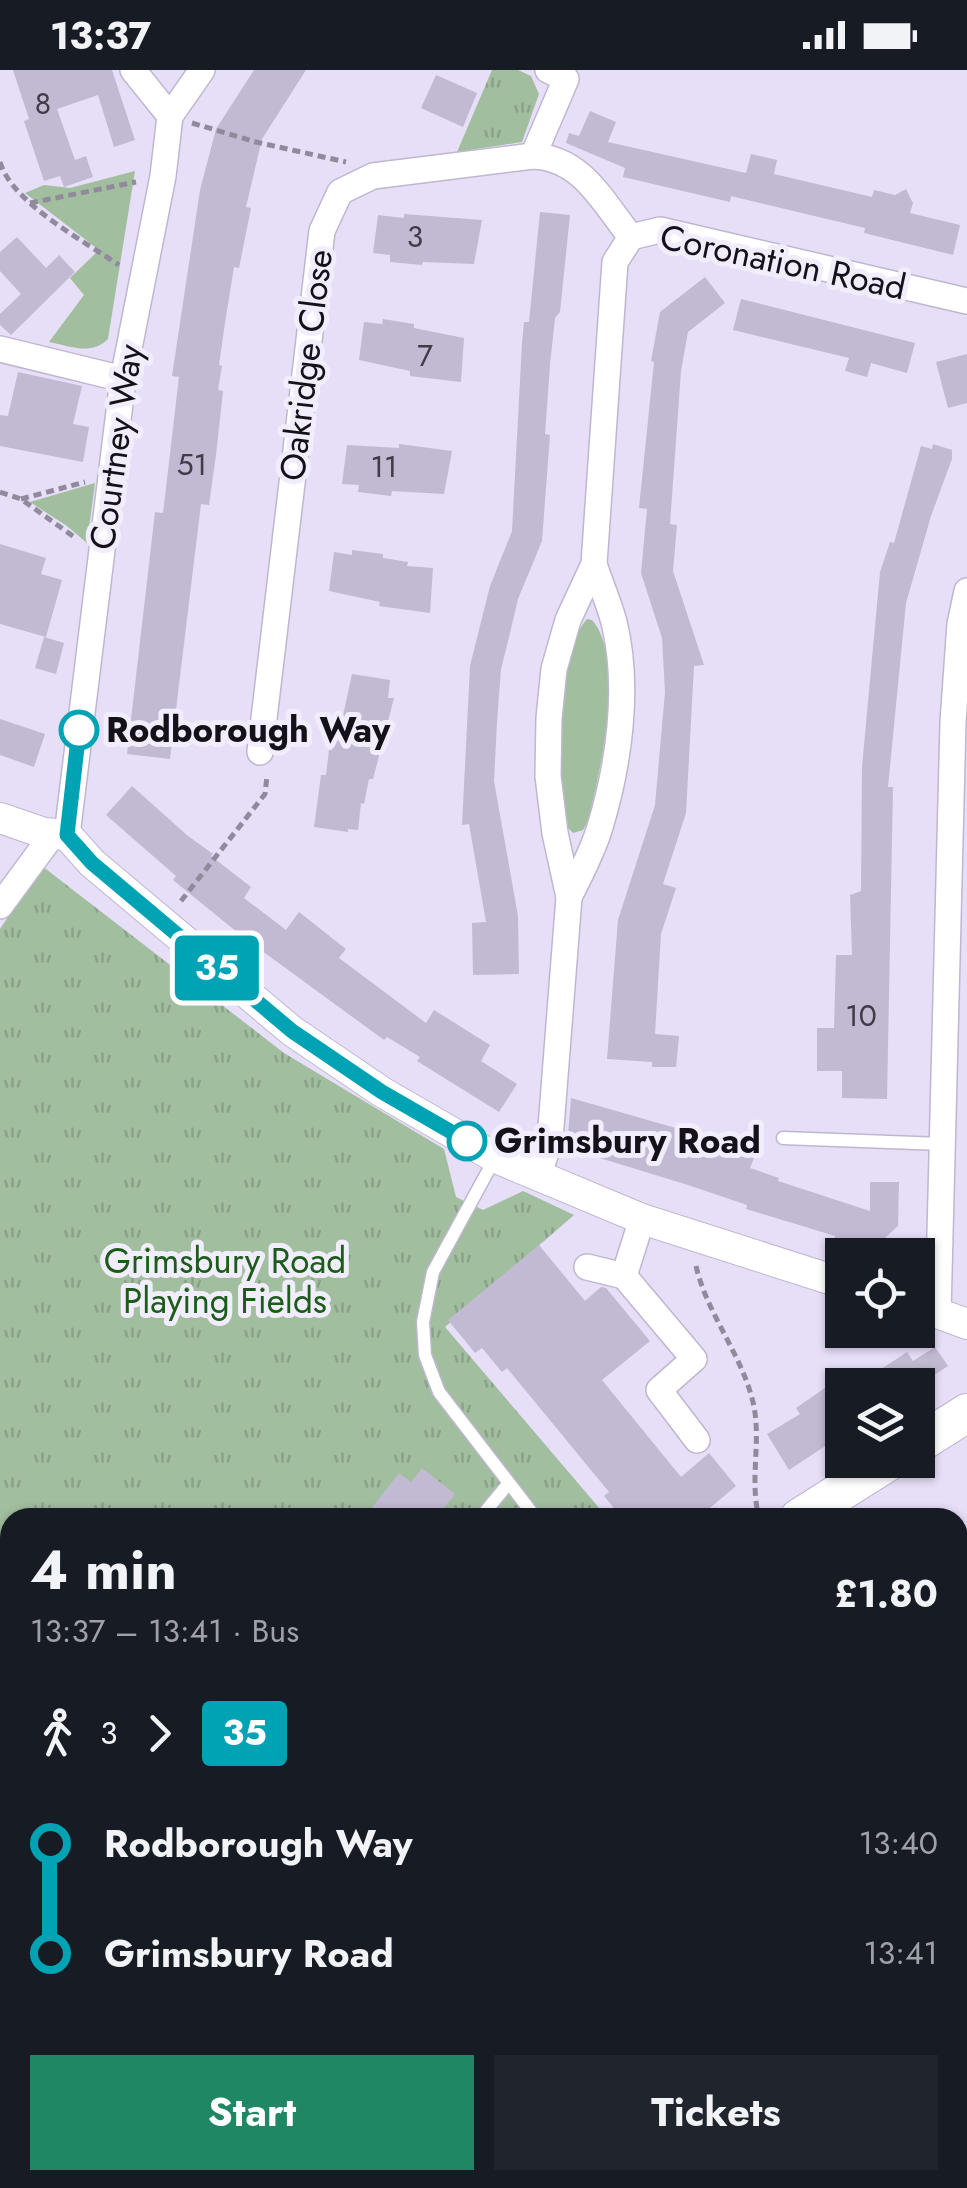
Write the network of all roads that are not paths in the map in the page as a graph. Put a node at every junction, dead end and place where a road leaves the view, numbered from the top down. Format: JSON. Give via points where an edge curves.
{"nodes":[{"id":1,"x":133,"y":70,"type":"edge"},
{"id":2,"x":202,"y":70,"type":"edge"},
{"id":3,"x":548,"y":70,"type":"edge"},
{"id":4,"x":170,"y":116,"type":"junction"},
{"id":5,"x":532,"y":156,"type":"junction"},
{"id":6,"x":631,"y":237,"type":"junction"},
{"id":7,"x":967,"y":301,"type":"edge"},
{"id":8,"x":0,"y":349,"type":"edge"},
{"id":9,"x":123,"y":379,"type":"junction"},
{"id":10,"x":594,"y":564,"type":"junction"},
{"id":11,"x":967,"y":590,"type":"edge"},
{"id":12,"x":260,"y":752,"type":"road end"},
{"id":13,"x":0,"y":818,"type":"edge"},
{"id":14,"x":60,"y":834,"type":"junction"},
{"id":15,"x":569,"y":897,"type":"junction"},
{"id":16,"x":0,"y":906,"type":"edge"},
{"id":17,"x":783,"y":1138,"type":"dead end"},
{"id":18,"x":942,"y":1144,"type":"junction"},
{"id":19,"x":496,"y":1158,"type":"junction"},
{"id":20,"x":538,"y":1177,"type":"junction"},
{"id":21,"x":642,"y":1219,"type":"junction"},
{"id":22,"x":934,"y":1238,"type":"edge"},
{"id":23,"x":587,"y":1267,"type":"dead end"},
{"id":24,"x":624,"y":1276,"type":"junction"},
{"id":25,"x":825,"y":1278,"type":"edge"},
{"id":26,"x":935,"y":1313,"type":"edge"},
{"id":27,"x":967,"y":1324,"type":"edge"},
{"id":28,"x":967,"y":1414,"type":"edge"},
{"id":29,"x":935,"y":1434,"type":"edge"},
{"id":30,"x":697,"y":1440,"type":"dead end"},
{"id":31,"x":863,"y":1478,"type":"edge"},
{"id":32,"x":508,"y":1484,"type":"junction"},
{"id":33,"x":488,"y":1508,"type":"edge"},
{"id":34,"x":528,"y":1508,"type":"edge"},
{"id":35,"x":815,"y":1508,"type":"edge"}],
"edges":[{"from":1,"to":4,"type":"street"},
{"from":2,"to":4,"type":"street","name":"Courtney Way"},
{"from":3,"to":5,"type":"street","via":[[566,78]]},
{"from":4,"to":9,"type":"street","name":"Courtney Way"},
{"from":5,"to":6,"type":"street","name":"Oakridge Close","via":[[554,157],[577,169]]},
{"from":5,"to":12,"type":"street","name":"Oakridge Close","via":[[373,176],[340,192],[322,231]]},
{"from":6,"to":7,"type":"street","name":"Coronation Road","via":[[660,230]]},
{"from":6,"to":10,"type":"street","name":"Coronation Road","via":[[615,262]]},
{"from":8,"to":9,"type":"street"},
{"from":9,"to":14,"type":"street","name":"Courtney Way"},
{"from":10,"to":15,"type":"street","name":"Coronation Road","via":[[568,620],[549,718],[548,776]]},
{"from":10,"to":15,"type":"street","name":"Coronation Road","via":[[614,624],[620,721],[600,831]]},
{"from":11,"to":18,"type":"street","via":[[953,722]]},
{"from":13,"to":14,"type":"street"},
{"from":14,"to":16,"type":"street"},
{"from":14,"to":19,"type":"street","via":[[292,1031]]},
{"from":15,"to":20,"type":"street","name":"Coronation Road","via":[[550,1140]]},
{"from":17,"to":18,"type":"lane"},
{"from":18,"to":22,"type":"street"},
{"from":19,"to":20,"type":"street"},
{"from":19,"to":32,"type":"lane","via":[[433,1272],[423,1322],[425,1355],[439,1392]]},
{"from":20,"to":21,"type":"street"},
{"from":21,"to":24,"type":"street"},
{"from":21,"to":25,"type":"street"},
{"from":23,"to":24,"type":"street"},
{"from":24,"to":30,"type":"street","via":[[694,1358],[659,1390]]},
{"from":26,"to":27,"type":"street"},
{"from":28,"to":29,"type":"main road"},
{"from":31,"to":35,"type":"main road"},
{"from":32,"to":33,"type":"lane"},
{"from":32,"to":34,"type":"lane"}]}
